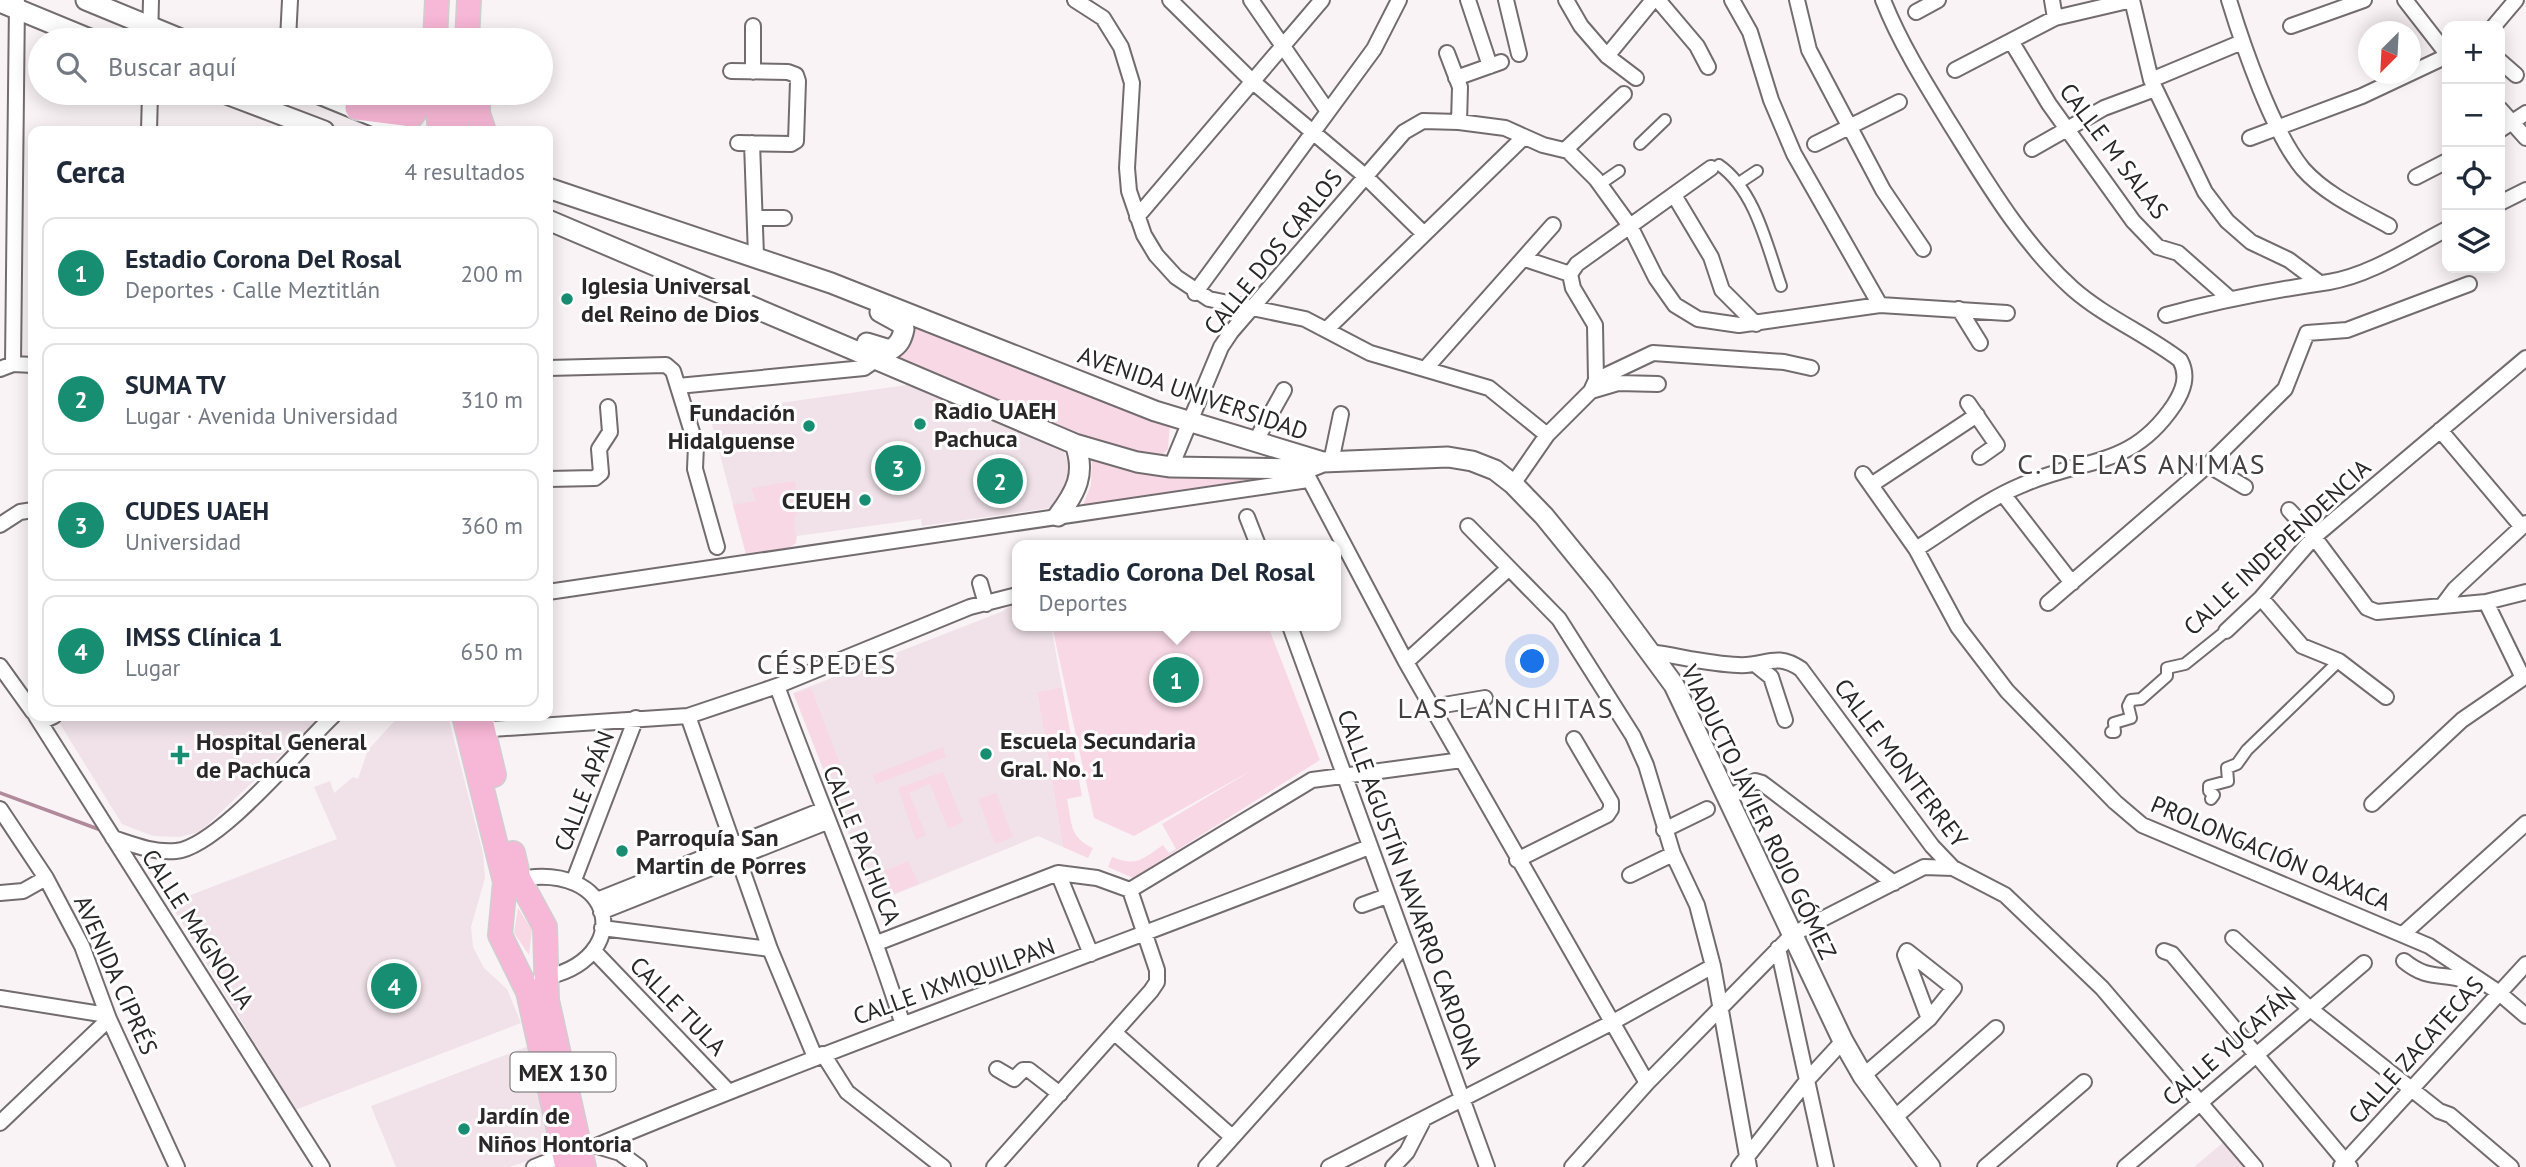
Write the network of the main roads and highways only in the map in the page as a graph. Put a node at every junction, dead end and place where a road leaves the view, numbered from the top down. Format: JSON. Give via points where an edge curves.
{"nodes":[{"id":1,"x":86,"y":0,"type":"edge"},
{"id":2,"x":437,"y":0,"type":"edge"},
{"id":3,"x":455,"y":0,"type":"edge"},
{"id":4,"x":469,"y":0,"type":"edge"},
{"id":5,"x":480,"y":0,"type":"edge"},
{"id":6,"x":11,"y":4,"type":"edge"},
{"id":7,"x":65,"y":28,"type":"edge"},
{"id":8,"x":139,"y":28,"type":"edge"},
{"id":9,"x":436,"y":28,"type":"edge"},
{"id":10,"x":454,"y":28,"type":"edge"},
{"id":11,"x":468,"y":28,"type":"edge"},
{"id":12,"x":479,"y":28,"type":"edge"},
{"id":13,"x":247,"y":105,"type":"edge"},
{"id":14,"x":348,"y":105,"type":"edge"},
{"id":15,"x":419,"y":105,"type":"edge"},
{"id":16,"x":437,"y":105,"type":"edge"},
{"id":17,"x":456,"y":105,"type":"edge"},
{"id":18,"x":470,"y":105,"type":"edge"},
{"id":19,"x":478,"y":105,"type":"edge"},
{"id":20,"x":356,"y":108,"type":"junction"},
{"id":21,"x":286,"y":124,"type":"edge"},
{"id":22,"x":398,"y":126,"type":"edge"},
{"id":23,"x":439,"y":126,"type":"edge"},
{"id":24,"x":457,"y":126,"type":"edge"},
{"id":25,"x":472,"y":126,"type":"edge"},
{"id":26,"x":482,"y":126,"type":"edge"},
{"id":27,"x":553,"y":190,"type":"edge"},
{"id":28,"x":553,"y":222,"type":"edge"},
{"id":29,"x":831,"y":283,"type":"junction"},
{"id":30,"x":767,"y":311,"type":"junction"},
{"id":31,"x":1075,"y":444,"type":"junction"},
{"id":32,"x":1314,"y":466,"type":"junction"},
{"id":33,"x":1058,"y":516,"type":"road end"},
{"id":34,"x":473,"y":723,"type":"edge"},
{"id":35,"x":512,"y":880,"type":"junction"},
{"id":36,"x":535,"y":979,"type":"junction"},
{"id":37,"x":579,"y":1158,"type":"edge"},
{"id":38,"x":1930,"y":1167,"type":"edge"}],
"edges":[{"from":1,"to":8,"type":"main road"},
{"from":2,"to":9,"type":"main road"},
{"from":3,"to":10,"type":"main road"},
{"from":4,"to":11,"type":"main road"},
{"from":5,"to":12,"type":"main road"},
{"from":6,"to":7,"type":"main road"},
{"from":13,"to":21,"type":"main road"},
{"from":14,"to":20,"type":"main road"},
{"from":15,"to":20,"type":"main road","via":[[413,115]]},
{"from":16,"to":23,"type":"main road"},
{"from":17,"to":24,"type":"main road"},
{"from":18,"to":25,"type":"main road"},
{"from":19,"to":26,"type":"main road"},
{"from":20,"to":22,"type":"main road"},
{"from":27,"to":29,"type":"main road","name":"AVENIDA UNIVERSIDAD"},
{"from":28,"to":30,"type":"main road","name":"AVENIDA UNIVERSIDAD"},
{"from":29,"to":30,"type":"main road","via":[[900,323],[904,329],[897,347],[878,348],[792,312]]},
{"from":29,"to":32,"type":"main road","name":"AVENIDA UNIVERSIDAD"},
{"from":30,"to":31,"type":"main road","name":"AVENIDA UNIVERSIDAD"},
{"from":31,"to":32,"type":"main road","name":"AVENIDA UNIVERSIDAD","via":[[1171,467]]},
{"from":31,"to":33,"type":"main road","via":[[1080,458],[1079,482]]},
{"from":32,"to":38,"type":"main road","name":"VIADUCTO JAVIER ROJO GÓMEZ","via":[[1448,457],[1495,470],[1513,484],[1601,586],[1675,685],[1843,1041]]},
{"from":34,"to":35,"type":"main road","number":"MEX 130"},
{"from":35,"to":36,"type":"main road","number":"MEX 130","via":[[545,927]]},
{"from":35,"to":36,"type":"main road","number":"MEX 130","via":[[500,934]]},
{"from":36,"to":37,"type":"main road","number":"MEX 130"},
{"from":36,"to":37,"type":"main road","number":"MEX 130","via":[[558,1127]]}]}
